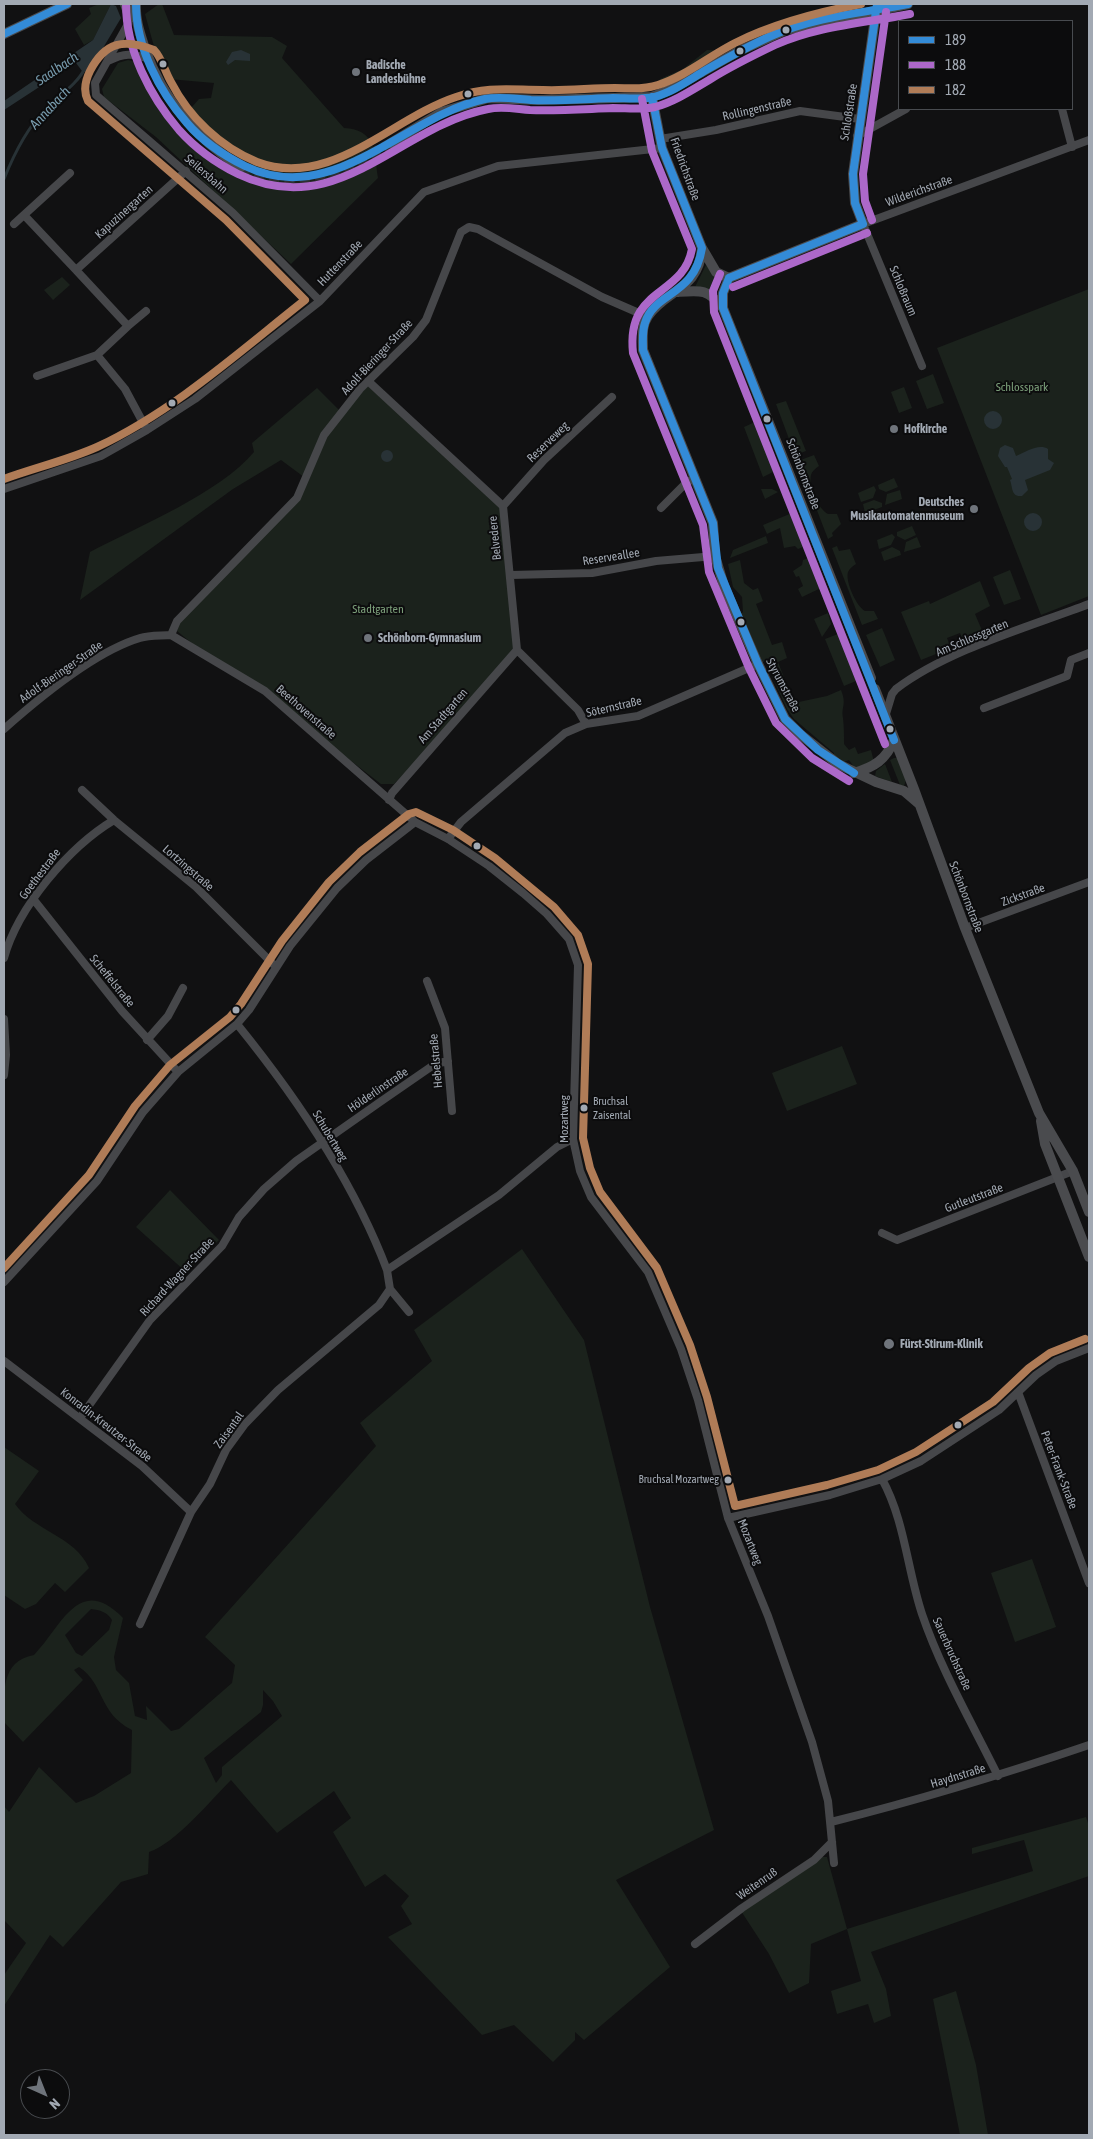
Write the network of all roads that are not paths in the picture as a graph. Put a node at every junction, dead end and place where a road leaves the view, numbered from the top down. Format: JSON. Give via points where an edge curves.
{"nodes":[{"id":1,"x":67,"y":4,"type":"edge"},
{"id":2,"x":136,"y":4,"type":"edge"},
{"id":3,"x":908,"y":4,"type":"edge"},
{"id":4,"x":877,"y":7,"type":"edge"},
{"id":5,"x":128,"y":11,"type":"edge"},
{"id":6,"x":4,"y":34,"type":"edge"},
{"id":7,"x":149,"y":59,"type":"junction"},
{"id":8,"x":106,"y":62,"type":"junction"},
{"id":9,"x":652,"y":97,"type":"junction"},
{"id":10,"x":904,"y":110,"type":"edge"},
{"id":11,"x":1062,"y":110,"type":"edge"},
{"id":12,"x":860,"y":119,"type":"junction"},
{"id":13,"x":857,"y":136,"type":"junction"},
{"id":14,"x":1089,"y":140,"type":"edge"},
{"id":15,"x":391,"y":143,"type":"tunnel mouth"},
{"id":16,"x":661,"y":143,"type":"junction"},
{"id":17,"x":1072,"y":147,"type":"junction"},
{"id":18,"x":241,"y":166,"type":"tunnel mouth"},
{"id":19,"x":186,"y":171,"type":"junction"},
{"id":20,"x":70,"y":173,"type":"dead end"},
{"id":21,"x":24,"y":215,"type":"junction"},
{"id":22,"x":14,"y":224,"type":"dead end"},
{"id":23,"x":862,"y":224,"type":"junction"},
{"id":24,"x":702,"y":248,"type":"junction"},
{"id":25,"x":76,"y":270,"type":"junction"},
{"id":26,"x":729,"y":278,"type":"junction"},
{"id":27,"x":678,"y":292,"type":"junction"},
{"id":28,"x":320,"y":301,"type":"junction"},
{"id":29,"x":723,"y":308,"type":"junction"},
{"id":30,"x":146,"y":310,"type":"dead end"},
{"id":31,"x":648,"y":317,"type":"junction"},
{"id":32,"x":128,"y":326,"type":"junction"},
{"id":33,"x":97,"y":355,"type":"junction"},
{"id":34,"x":922,"y":366,"type":"dead end"},
{"id":35,"x":37,"y":376,"type":"dead end"},
{"id":36,"x":368,"y":381,"type":"junction"},
{"id":37,"x":612,"y":397,"type":"dead end"},
{"id":38,"x":147,"y":430,"type":"junction"},
{"id":39,"x":694,"y":479,"type":"junction"},
{"id":40,"x":4,"y":489,"type":"edge"},
{"id":41,"x":503,"y":506,"type":"junction"},
{"id":42,"x":661,"y":508,"type":"dead end"},
{"id":43,"x":715,"y":556,"type":"junction"},
{"id":44,"x":511,"y":575,"type":"junction"},
{"id":45,"x":1089,"y":604,"type":"edge"},
{"id":46,"x":171,"y":635,"type":"junction"},
{"id":47,"x":517,"y":650,"type":"junction"},
{"id":48,"x":1089,"y":653,"type":"edge"},
{"id":49,"x":758,"y":664,"type":"junction"},
{"id":50,"x":871,"y":678,"type":"dead end"},
{"id":51,"x":875,"y":689,"type":"dead end"},
{"id":52,"x":984,"y":708,"type":"dead end"},
{"id":53,"x":885,"y":718,"type":"junction"},
{"id":54,"x":586,"y":724,"type":"junction"},
{"id":55,"x":4,"y":729,"type":"edge"},
{"id":56,"x":894,"y":740,"type":"junction"},
{"id":57,"x":854,"y":773,"type":"junction"},
{"id":58,"x":82,"y":790,"type":"dead end"},
{"id":59,"x":389,"y":800,"type":"junction"},
{"id":60,"x":918,"y":803,"type":"junction"},
{"id":61,"x":114,"y":820,"type":"junction"},
{"id":62,"x":415,"y":822,"type":"junction"},
{"id":63,"x":448,"y":839,"type":"junction"},
{"id":64,"x":1089,"y":882,"type":"edge"},
{"id":65,"x":34,"y":900,"type":"junction"},
{"id":66,"x":965,"y":928,"type":"junction"},
{"id":67,"x":4,"y":958,"type":"edge"},
{"id":68,"x":276,"y":967,"type":"junction"},
{"id":69,"x":427,"y":981,"type":"dead end"},
{"id":70,"x":183,"y":988,"type":"dead end"},
{"id":71,"x":4,"y":1019,"type":"edge"},
{"id":72,"x":238,"y":1024,"type":"junction"},
{"id":73,"x":147,"y":1040,"type":"junction"},
{"id":74,"x":448,"y":1061,"type":"junction"},
{"id":75,"x":178,"y":1072,"type":"junction"},
{"id":76,"x":4,"y":1075,"type":"edge"},
{"id":77,"x":452,"y":1111,"type":"dead end"},
{"id":78,"x":1039,"y":1113,"type":"junction"},
{"id":79,"x":574,"y":1139,"type":"junction"},
{"id":80,"x":323,"y":1142,"type":"junction"},
{"id":81,"x":1073,"y":1170,"type":"junction"},
{"id":82,"x":1059,"y":1176,"type":"junction"},
{"id":83,"x":1089,"y":1212,"type":"edge"},
{"id":84,"x":882,"y":1233,"type":"dead end"},
{"id":85,"x":1089,"y":1258,"type":"edge"},
{"id":86,"x":386,"y":1270,"type":"junction"},
{"id":87,"x":4,"y":1282,"type":"edge"},
{"id":88,"x":390,"y":1289,"type":"junction"},
{"id":89,"x":409,"y":1312,"type":"dead end"},
{"id":90,"x":1089,"y":1348,"type":"edge"},
{"id":91,"x":4,"y":1361,"type":"edge"},
{"id":92,"x":1018,"y":1392,"type":"junction"},
{"id":93,"x":80,"y":1418,"type":"junction"},
{"id":94,"x":882,"y":1479,"type":"junction"},
{"id":95,"x":190,"y":1512,"type":"junction"},
{"id":96,"x":728,"y":1518,"type":"junction"},
{"id":97,"x":1089,"y":1583,"type":"edge"},
{"id":98,"x":140,"y":1624,"type":"dead end"},
{"id":99,"x":1089,"y":1745,"type":"edge"},
{"id":100,"x":998,"y":1776,"type":"junction"},
{"id":101,"x":831,"y":1822,"type":"junction"},
{"id":102,"x":832,"y":1842,"type":"junction"},
{"id":103,"x":834,"y":1863,"type":"dead end"},
{"id":104,"x":694,"y":1944,"type":"dead end"}],
"edges":[{"from":1,"to":6,"type":"main road"},
{"from":2,"to":5,"type":"main road"},
{"from":3,"to":4,"type":"main road"},
{"from":4,"to":9,"type":"main road","via":[[786,30]]},
{"from":4,"to":12,"type":"main road","name":"Schloßstraße"},
{"from":5,"to":7,"type":"main road"},
{"from":5,"to":8,"type":"street","name":"Seilersbahn","via":[[128,24]]},
{"from":7,"to":8,"type":"street","via":[[132,53],[121,54]]},
{"from":7,"to":18,"type":"main road","via":[[159,84],[184,122],[208,144]]},
{"from":8,"to":19,"type":"street","name":"Seilersbahn","via":[[95,83],[96,95]]},
{"from":9,"to":15,"type":"main road","via":[[488,98],[442,112]]},
{"from":9,"to":16,"type":"main road","name":"Friedrichstraße"},
{"from":10,"to":13,"type":"street"},
{"from":11,"to":17,"type":"street"},
{"from":12,"to":13,"type":"main road","name":"Schloßstraße"},
{"from":12,"to":16,"type":"street","name":"Rollingenstraße","via":[[800,111]]},
{"from":13,"to":23,"type":"main road","name":"Schloßstraße","via":[[853,174],[855,203]]},
{"from":14,"to":17,"type":"street","name":"Wilderichstraße"},
{"from":16,"to":24,"type":"main road","name":"Friedrichstraße"},
{"from":16,"to":28,"type":"street","name":"Huttenstraße","via":[[498,166],[424,192]]},
{"from":17,"to":23,"type":"street","name":"Wilderichstraße"},
{"from":19,"to":25,"type":"street","name":"Kapuzinergarten"},
{"from":19,"to":28,"type":"street","name":"Seilersbahn","via":[[233,213]]},
{"from":20,"to":21,"type":"street"},
{"from":21,"to":22,"type":"street"},
{"from":21,"to":25,"type":"street"},
{"from":23,"to":26,"type":"main road","name":"Wilderichstraße"},
{"from":23,"to":34,"type":"street","name":"Schloßraum"},
{"from":24,"to":26,"type":"main road","name":"Friedrichstraße","via":[[711,266]]},
{"from":24,"to":27,"type":"main road","via":[[694,274]]},
{"from":25,"to":32,"type":"street"},
{"from":26,"to":29,"type":"main road","via":[[723,293]]},
{"from":27,"to":29,"type":"main road","via":[[699,290],[710,293]]},
{"from":27,"to":31,"type":"main road"},
{"from":28,"to":38,"type":"street","name":"Huttenstraße","via":[[194,399]]},
{"from":29,"to":50,"type":"main road","name":"Schönbornstraße"},
{"from":30,"to":32,"type":"street"},
{"from":31,"to":36,"type":"street","name":"Adolf-Bieringer-Straße","via":[[470,227],[461,232],[457,240],[426,320]]},
{"from":31,"to":39,"type":"main road","name":"Styrumstraße","via":[[642,331],[643,350]]},
{"from":32,"to":33,"type":"street"},
{"from":33,"to":35,"type":"street"},
{"from":33,"to":38,"type":"street","via":[[125,389]]},
{"from":36,"to":41,"type":"street","name":"Belvedere"},
{"from":36,"to":46,"type":"street","name":"Adolf-Bieringer-Straße","via":[[324,435],[297,498],[177,621]]},
{"from":37,"to":41,"type":"street","name":"Reserveweg","via":[[544,460]]},
{"from":38,"to":40,"type":"street","name":"Huttenstraße","via":[[101,456]]},
{"from":39,"to":42,"type":"street"},
{"from":39,"to":43,"type":"main road","name":"Styrumstraße","via":[[713,524]]},
{"from":41,"to":44,"type":"street","name":"Belvedere"},
{"from":43,"to":44,"type":"street","name":"Reserveallee","via":[[592,573]]},
{"from":43,"to":49,"type":"main road","name":"Styrumstraße","via":[[724,586]]},
{"from":44,"to":47,"type":"street","name":"Belvedere"},
{"from":45,"to":53,"type":"street","name":"Am Schlossgarten","via":[[950,658],[902,684],[892,694]]},
{"from":46,"to":55,"type":"street","name":"Adolf-Bieringer-Straße","via":[[142,638],[113,649],[66,680]]},
{"from":46,"to":59,"type":"street","name":"Beethovenstraße","via":[[265,691]]},
{"from":47,"to":54,"type":"street","via":[[578,710]]},
{"from":47,"to":59,"type":"street","name":"Am Stadtgarten","via":[[392,792]]},
{"from":48,"to":52,"type":"street","via":[[1071,660],[1067,676]]},
{"from":49,"to":54,"type":"street","name":"Söternstraße","via":[[638,716]]},
{"from":49,"to":57,"type":"main road","name":"Styrumstraße","via":[[785,719],[818,750]]},
{"from":51,"to":53,"type":"main road","name":"Schönbornstraße"},
{"from":53,"to":56,"type":"main road","name":"Schönbornstraße"},
{"from":54,"to":63,"type":"street","name":"Söternstraße","via":[[565,733],[546,747],[461,822]]},
{"from":56,"to":57,"type":"main road","via":[[881,761]]},
{"from":56,"to":60,"type":"main road","name":"Schönbornstraße"},
{"from":57,"to":60,"type":"main road","name":"Styrumstraße","via":[[904,791]]},
{"from":58,"to":61,"type":"street","name":"Lortzingstraße"},
{"from":59,"to":62,"type":"street","name":"Beethovenstraße"},
{"from":60,"to":66,"type":"main road","name":"Schönbornstraße"},
{"from":61,"to":65,"type":"street","name":"Goethestraße","via":[[71,852],[50,875]]},
{"from":61,"to":68,"type":"street","name":"Lortzingstraße","via":[[196,888]]},
{"from":62,"to":63,"type":"street","name":"Mozartweg"},
{"from":62,"to":68,"type":"street","via":[[366,860],[337,888]]},
{"from":63,"to":79,"type":"street","name":"Mozartweg","via":[[523,893],[569,939],[578,965]]},
{"from":64,"to":66,"type":"street","name":"Zickstraße"},
{"from":65,"to":67,"type":"street","name":"Goethestraße","via":[[14,932]]},
{"from":65,"to":73,"type":"street","name":"Scheffelstraße"},
{"from":66,"to":78,"type":"main road","name":"Schönbornstraße"},
{"from":68,"to":72,"type":"street"},
{"from":69,"to":74,"type":"street","name":"Hebelstraße","via":[[445,1028]]},
{"from":70,"to":73,"type":"street","via":[[168,1016]]},
{"from":71,"to":76,"type":"street"},
{"from":72,"to":75,"type":"street"},
{"from":72,"to":80,"type":"street","name":"Schubertweg"},
{"from":73,"to":75,"type":"street","name":"Scheffelstraße"},
{"from":74,"to":77,"type":"street","name":"Hebelstraße"},
{"from":74,"to":80,"type":"street","name":"Hölderlinstraße","via":[[435,1064]]},
{"from":75,"to":87,"type":"street","via":[[143,1112],[97,1181]]},
{"from":78,"to":81,"type":"main road","name":"Schönbornstraße"},
{"from":78,"to":82,"type":"main road","name":"Schönbornstraße","via":[[1045,1144]]},
{"from":79,"to":86,"type":"street","via":[[557,1147],[499,1195]]},
{"from":79,"to":96,"type":"street","name":"Mozartweg","via":[[580,1171],[591,1197],[648,1272],[674,1332],[698,1400]]},
{"from":80,"to":86,"type":"street","name":"Schubertweg","via":[[367,1224]]},
{"from":80,"to":93,"type":"street","name":"Richard-Wagner-Straße","via":[[264,1189],[239,1217],[222,1246],[150,1320]]},
{"from":81,"to":82,"type":"street","name":"Gutleutstraße"},
{"from":81,"to":83,"type":"main road","name":"Schönbornstraße"},
{"from":82,"to":84,"type":"street","name":"Gutleutstraße","via":[[897,1240]]},
{"from":82,"to":85,"type":"main road","name":"Schönbornstraße"},
{"from":86,"to":88,"type":"street"},
{"from":88,"to":89,"type":"street"},
{"from":88,"to":95,"type":"street","name":"Zaisental","via":[[378,1304],[278,1390],[245,1424]]},
{"from":90,"to":92,"type":"street","via":[[1056,1361]]},
{"from":91,"to":93,"type":"street","name":"Konradin-Kreutzer-Straße"},
{"from":92,"to":94,"type":"street","via":[[998,1410],[945,1446]]},
{"from":92,"to":97,"type":"street","name":"Peter-Frank-Straße"},
{"from":93,"to":95,"type":"street","name":"Konradin-Kreutzer-Straße","via":[[142,1466]]},
{"from":94,"to":96,"type":"street","via":[[830,1496]]},
{"from":94,"to":100,"type":"street","name":"Sauerbruchstraße","via":[[905,1538],[921,1611],[932,1642]]},
{"from":95,"to":98,"type":"street","name":"Zaisental"},
{"from":96,"to":101,"type":"street","name":"Mozartweg","via":[[768,1616],[809,1733]]},
{"from":99,"to":100,"type":"street","name":"Haydnstraße"},
{"from":100,"to":101,"type":"street","name":"Haydnstraße"},
{"from":101,"to":102,"type":"street","name":"Mozartweg"},
{"from":102,"to":103,"type":"street","name":"Mozartweg"},
{"from":102,"to":104,"type":"street","name":"Weitenruß","via":[[814,1860]]}]}
